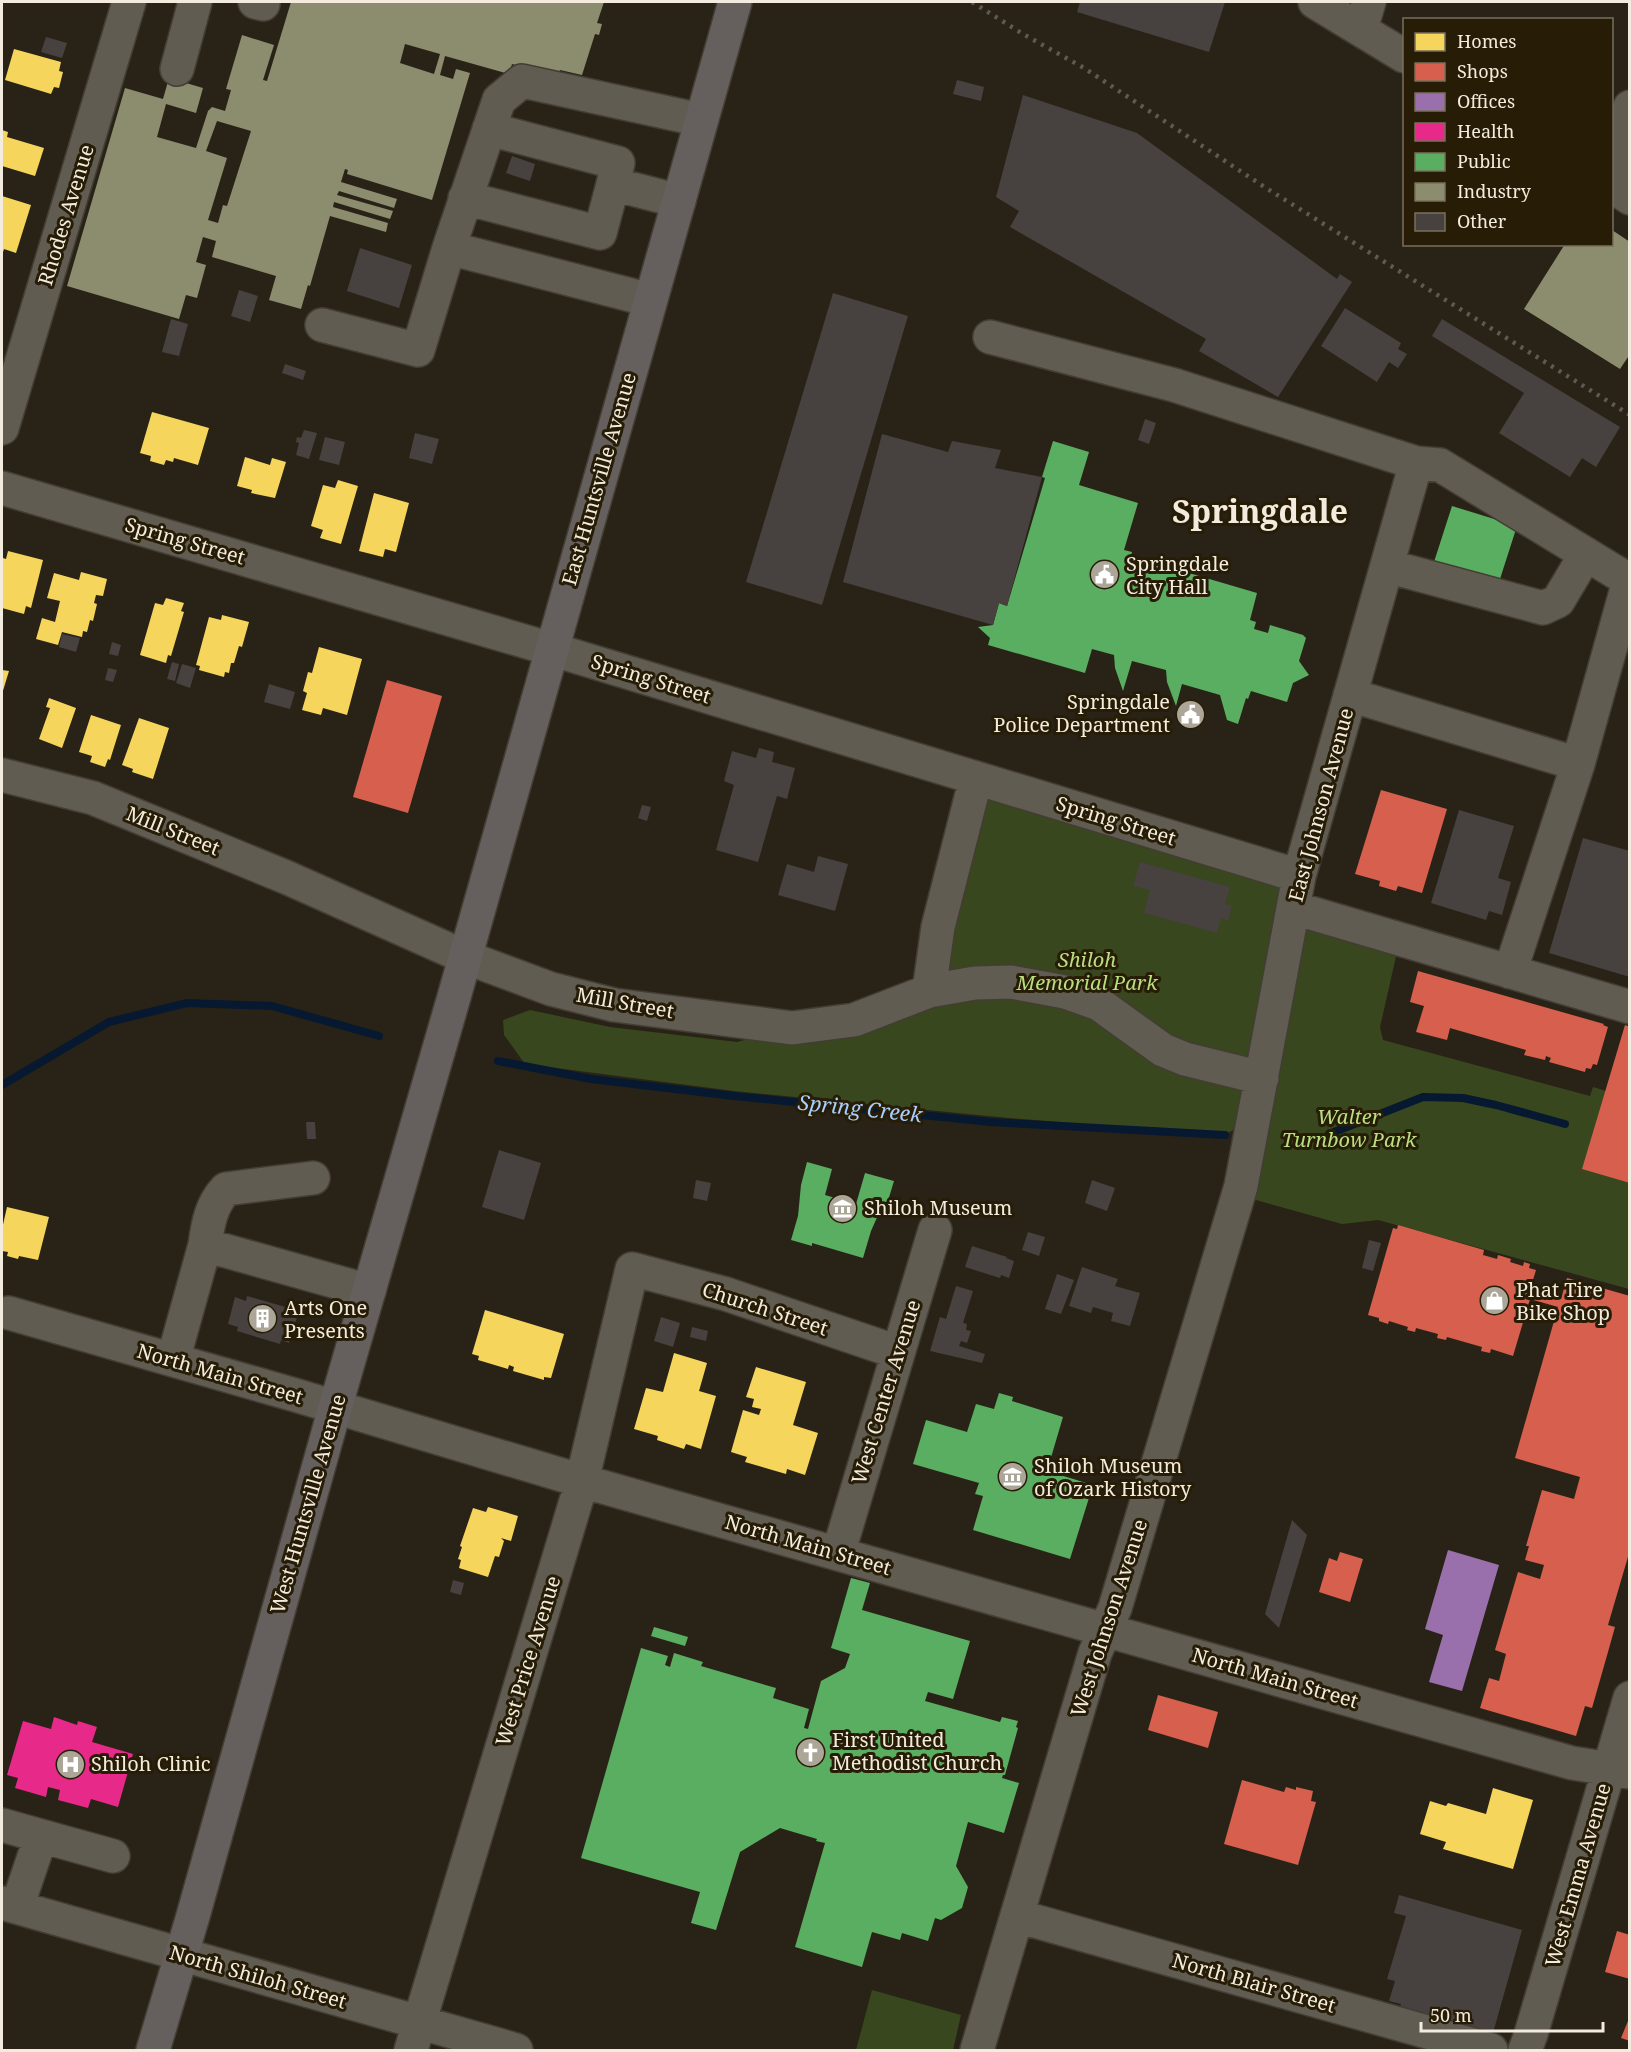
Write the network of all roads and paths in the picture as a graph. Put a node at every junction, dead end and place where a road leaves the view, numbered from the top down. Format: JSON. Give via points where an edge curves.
{"nodes":[{"id":1,"x":129,"y":2,"type":"edge"},
{"id":2,"x":195,"y":2,"type":"edge"},
{"id":3,"x":735,"y":2,"type":"edge"},
{"id":4,"x":1315,"y":2,"type":"edge"},
{"id":5,"x":1365,"y":15,"type":"edge"},
{"id":6,"x":1403,"y":55,"type":"edge"},
{"id":7,"x":177,"y":69,"type":"dead end"},
{"id":8,"x":1629,"y":106,"type":"edge"},
{"id":9,"x":701,"y":120,"type":"junction"},
{"id":10,"x":489,"y":129,"type":"junction"},
{"id":11,"x":1613,"y":165,"type":"edge"},
{"id":12,"x":613,"y":184,"type":"junction"},
{"id":13,"x":1613,"y":187,"type":"edge"},
{"id":14,"x":465,"y":198,"type":"junction"},
{"id":15,"x":1629,"y":198,"type":"edge"},
{"id":16,"x":678,"y":201,"type":"junction"},
{"id":17,"x":449,"y":248,"type":"junction"},
{"id":18,"x":650,"y":300,"type":"junction"},
{"id":19,"x":322,"y":324,"type":"dead end"},
{"id":20,"x":990,"y":337,"type":"dead end"},
{"id":21,"x":2,"y":428,"type":"edge"},
{"id":22,"x":1416,"y":463,"type":"junction"},
{"id":23,"x":2,"y":488,"type":"edge"},
{"id":24,"x":1586,"y":554,"type":"junction"},
{"id":25,"x":1387,"y":566,"type":"junction"},
{"id":26,"x":1629,"y":581,"type":"edge"},
{"id":27,"x":551,"y":649,"type":"junction"},
{"id":28,"x":1350,"y":695,"type":"junction"},
{"id":29,"x":1578,"y":764,"type":"junction"},
{"id":30,"x":2,"y":775,"type":"edge"},
{"id":31,"x":976,"y":778,"type":"junction"},
{"id":32,"x":1297,"y":892,"type":"junction"},
{"id":33,"x":465,"y":957,"type":"junction"},
{"id":34,"x":1510,"y":972,"type":"junction"},
{"id":35,"x":929,"y":991,"type":"junction"},
{"id":36,"x":1629,"y":1007,"type":"edge"},
{"id":37,"x":1262,"y":1078,"type":"junction"},
{"id":38,"x":313,"y":1178,"type":"dead end"},
{"id":39,"x":1241,"y":1186,"type":"joint"},
{"id":40,"x":935,"y":1230,"type":"dead end"},
{"id":41,"x":205,"y":1245,"type":"junction"},
{"id":42,"x":632,"y":1269,"type":"joint"},
{"id":43,"x":369,"y":1291,"type":"junction"},
{"id":44,"x":9,"y":1313,"type":"dead end"},
{"id":45,"x":897,"y":1352,"type":"junction"},
{"id":46,"x":173,"y":1360,"type":"junction"},
{"id":47,"x":335,"y":1408,"type":"junction"},
{"id":48,"x":582,"y":1481,"type":"junction"},
{"id":49,"x":838,"y":1554,"type":"junction"},
{"id":50,"x":1105,"y":1630,"type":"junction"},
{"id":51,"x":1629,"y":1698,"type":"edge"},
{"id":52,"x":1619,"y":1770,"type":"edge"},
{"id":53,"x":2,"y":1825,"type":"edge"},
{"id":54,"x":41,"y":1836,"type":"junction"},
{"id":55,"x":113,"y":1856,"type":"dead end"},
{"id":56,"x":9,"y":1905,"type":"edge"},
{"id":57,"x":1017,"y":1916,"type":"junction"},
{"id":58,"x":181,"y":1956,"type":"junction"},
{"id":59,"x":416,"y":2037,"type":"edge"},
{"id":60,"x":153,"y":2050,"type":"edge"},
{"id":61,"x":516,"y":2050,"type":"edge"},
{"id":62,"x":977,"y":2050,"type":"edge"},
{"id":63,"x":1491,"y":2050,"type":"edge"},
{"id":64,"x":1525,"y":2050,"type":"edge"}],
"edges":[{"from":1,"to":21,"type":"street","name":"Rhodes Avenue"},
{"from":2,"to":7,"type":"street"},
{"from":3,"to":9,"type":"main road","name":"East Huntsville Avenue"},
{"from":4,"to":5,"type":"street"},
{"from":5,"to":6,"type":"street"},
{"from":8,"to":11,"type":"street"},
{"from":9,"to":10,"type":"street","via":[[522,81],[499,100]]},
{"from":9,"to":16,"type":"main road","name":"East Huntsville Avenue"},
{"from":10,"to":12,"type":"street","via":[[618,163]]},
{"from":10,"to":14,"type":"street"},
{"from":12,"to":14,"type":"street","via":[[600,233]]},
{"from":12,"to":16,"type":"street"},
{"from":13,"to":15,"type":"street"},
{"from":14,"to":17,"type":"street"},
{"from":16,"to":18,"type":"main road","name":"East Huntsville Avenue"},
{"from":17,"to":18,"type":"street"},
{"from":17,"to":19,"type":"street","via":[[418,350]]},
{"from":18,"to":27,"type":"main road","name":"East Huntsville Avenue"},
{"from":20,"to":22,"type":"street","via":[[1174,385]]},
{"from":22,"to":24,"type":"street","via":[[1440,465]]},
{"from":22,"to":25,"type":"street","name":"East Johnson Avenue"},
{"from":23,"to":27,"type":"street","name":"Spring Street"},
{"from":24,"to":25,"type":"street","via":[[1558,601],[1543,608]]},
{"from":24,"to":26,"type":"street"},
{"from":25,"to":28,"type":"street","name":"East Johnson Avenue"},
{"from":26,"to":29,"type":"street"},
{"from":27,"to":31,"type":"street","name":"Spring Street"},
{"from":27,"to":33,"type":"main road","name":"East Huntsville Avenue"},
{"from":28,"to":29,"type":"street"},
{"from":28,"to":32,"type":"street","name":"East Johnson Avenue"},
{"from":29,"to":34,"type":"street"},
{"from":30,"to":33,"type":"street","name":"Mill Street","via":[[93,798],[288,878]]},
{"from":31,"to":32,"type":"street","name":"Spring Street"},
{"from":31,"to":35,"type":"street","via":[[939,927]]},
{"from":32,"to":34,"type":"street","name":"Spring Street"},
{"from":32,"to":37,"type":"street","name":"East Johnson Avenue"},
{"from":33,"to":35,"type":"street","name":"Mill Street","via":[[551,989],[614,1005],[792,1028],[854,1020]]},
{"from":33,"to":43,"type":"main road","name":"West Huntsville Avenue"},
{"from":34,"to":36,"type":"street","name":"Spring Street"},
{"from":35,"to":37,"type":"street","name":"Mill Street","via":[[1011,982],[1065,992],[1099,1005],[1163,1050]]},
{"from":37,"to":39,"type":"street","name":"East Johnson Avenue"},
{"from":38,"to":41,"type":"street","via":[[226,1188],[209,1218]]},
{"from":39,"to":50,"type":"street","name":"West Johnson Avenue","via":[[1115,1608]]},
{"from":40,"to":45,"type":"street","name":"West Center Avenue"},
{"from":41,"to":43,"type":"street"},
{"from":41,"to":46,"type":"street"},
{"from":42,"to":45,"type":"street","name":"Church Street","via":[[726,1294]]},
{"from":42,"to":48,"type":"street","name":"West Price Avenue"},
{"from":43,"to":47,"type":"main road","name":"West Huntsville Avenue"},
{"from":44,"to":46,"type":"street","name":"North Main Street"},
{"from":45,"to":49,"type":"street","name":"West Center Avenue"},
{"from":46,"to":47,"type":"street","name":"North Main Street"},
{"from":47,"to":48,"type":"street","name":"North Main Street"},
{"from":47,"to":58,"type":"main road","name":"West Huntsville Avenue"},
{"from":48,"to":49,"type":"street","name":"North Main Street"},
{"from":48,"to":59,"type":"street","name":"West Price Avenue"},
{"from":49,"to":50,"type":"street","name":"North Main Street"},
{"from":50,"to":52,"type":"street","name":"North Main Street","via":[[1572,1763]]},
{"from":50,"to":57,"type":"street","name":"West Johnson Avenue"},
{"from":51,"to":52,"type":"street","name":"West Emma Avenue"},
{"from":52,"to":64,"type":"street","name":"West Emma Avenue"},
{"from":53,"to":54,"type":"street"},
{"from":54,"to":55,"type":"street"},
{"from":54,"to":56,"type":"street"},
{"from":56,"to":58,"type":"street","name":"North Shiloh Street"},
{"from":57,"to":62,"type":"street","name":"West Johnson Avenue"},
{"from":57,"to":63,"type":"street","name":"North Blair Street"},
{"from":58,"to":59,"type":"street","name":"North Shiloh Street"},
{"from":58,"to":60,"type":"main road","name":"West Huntsville Avenue"},
{"from":59,"to":61,"type":"street","name":"North Shiloh Street"}]}
